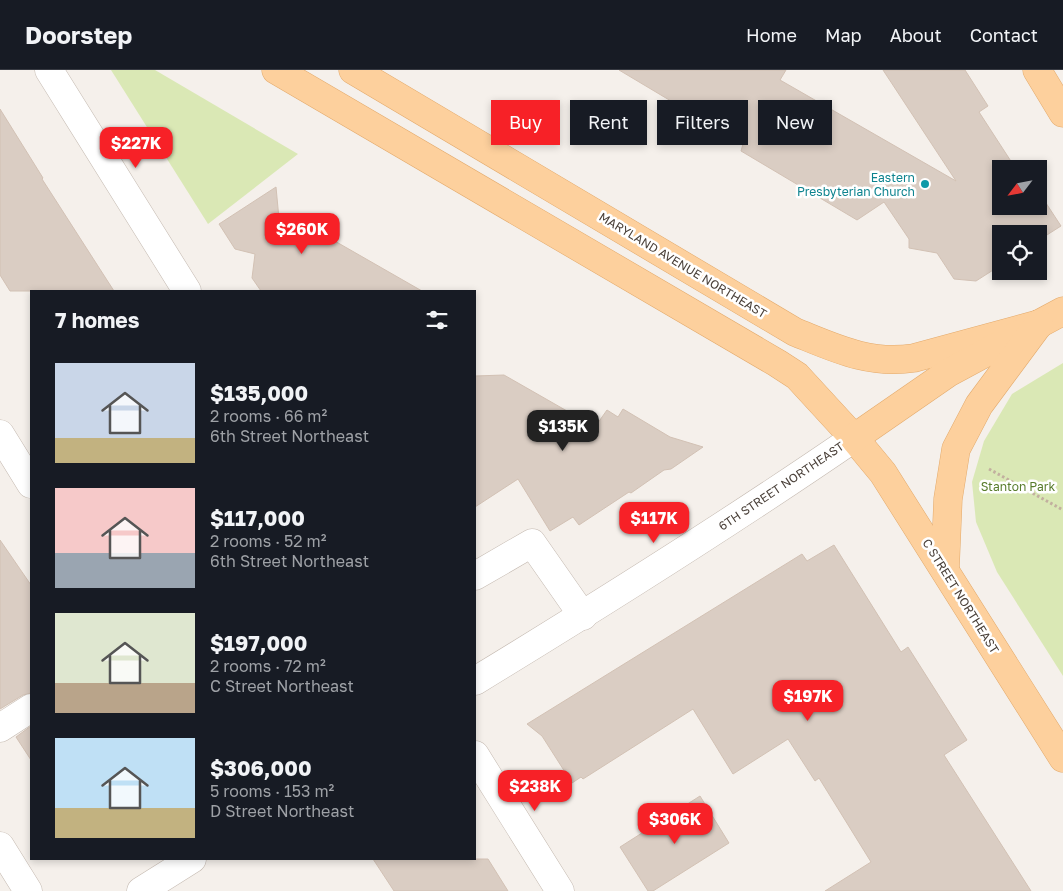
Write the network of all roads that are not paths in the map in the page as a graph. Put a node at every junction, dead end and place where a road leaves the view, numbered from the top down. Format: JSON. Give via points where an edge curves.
{"nodes":[{"id":1,"x":49,"y":70,"type":"edge"},
{"id":2,"x":276,"y":70,"type":"edge"},
{"id":3,"x":353,"y":70,"type":"edge"},
{"id":4,"x":1036,"y":70,"type":"edge"},
{"id":5,"x":1063,"y":113,"type":"edge"},
{"id":6,"x":186,"y":290,"type":"edge"},
{"id":7,"x":1063,"y":312,"type":"edge"},
{"id":8,"x":1039,"y":324,"type":"junction"},
{"id":9,"x":0,"y":434,"type":"edge"},
{"id":10,"x":854,"y":438,"type":"junction"},
{"id":11,"x":30,"y":482,"type":"edge"},
{"id":12,"x":945,"y":570,"type":"junction"},
{"id":13,"x":476,"y":575,"type":"edge"},
{"id":14,"x":583,"y":616,"type":"junction"},
{"id":15,"x":476,"y":680,"type":"edge"},
{"id":16,"x":30,"y":709,"type":"edge"},
{"id":17,"x":0,"y":728,"type":"edge"},
{"id":18,"x":476,"y":757,"type":"edge"},
{"id":19,"x":1063,"y":758,"type":"edge"},
{"id":20,"x":0,"y":846,"type":"edge"},
{"id":21,"x":190,"y":860,"type":"edge"},
{"id":22,"x":28,"y":891,"type":"edge"},
{"id":23,"x":141,"y":891,"type":"edge"},
{"id":24,"x":560,"y":891,"type":"edge"}],
"edges":[{"from":1,"to":6,"type":"street"},
{"from":2,"to":10,"type":"main road","via":[[777,362],[797,376]]},
{"from":3,"to":8,"type":"main road","name":"MARYLAND AVENUE NORTHEAST","via":[[795,332],[846,353],[878,360],[914,358]]},
{"from":4,"to":5,"type":"main road"},
{"from":7,"to":8,"type":"main road","name":"6TH STREET NORTHEAST"},
{"from":8,"to":10,"type":"main road","name":"6TH STREET NORTHEAST","via":[[948,373]]},
{"from":8,"to":12,"type":"main road","via":[[979,405],[956,449],[948,499]]},
{"from":9,"to":11,"type":"street"},
{"from":10,"to":12,"type":"main road","name":"C STREET NORTHEAST","via":[[883,473]]},
{"from":10,"to":14,"type":"street","name":"6TH STREET NORTHEAST"},
{"from":12,"to":19,"type":"main road","name":"C STREET NORTHEAST"},
{"from":13,"to":14,"type":"street","via":[[532,543]]},
{"from":14,"to":15,"type":"street","name":"6TH STREET NORTHEAST"},
{"from":16,"to":17,"type":"street"},
{"from":18,"to":24,"type":"street"},
{"from":20,"to":22,"type":"street"},
{"from":21,"to":23,"type":"street"}]}
